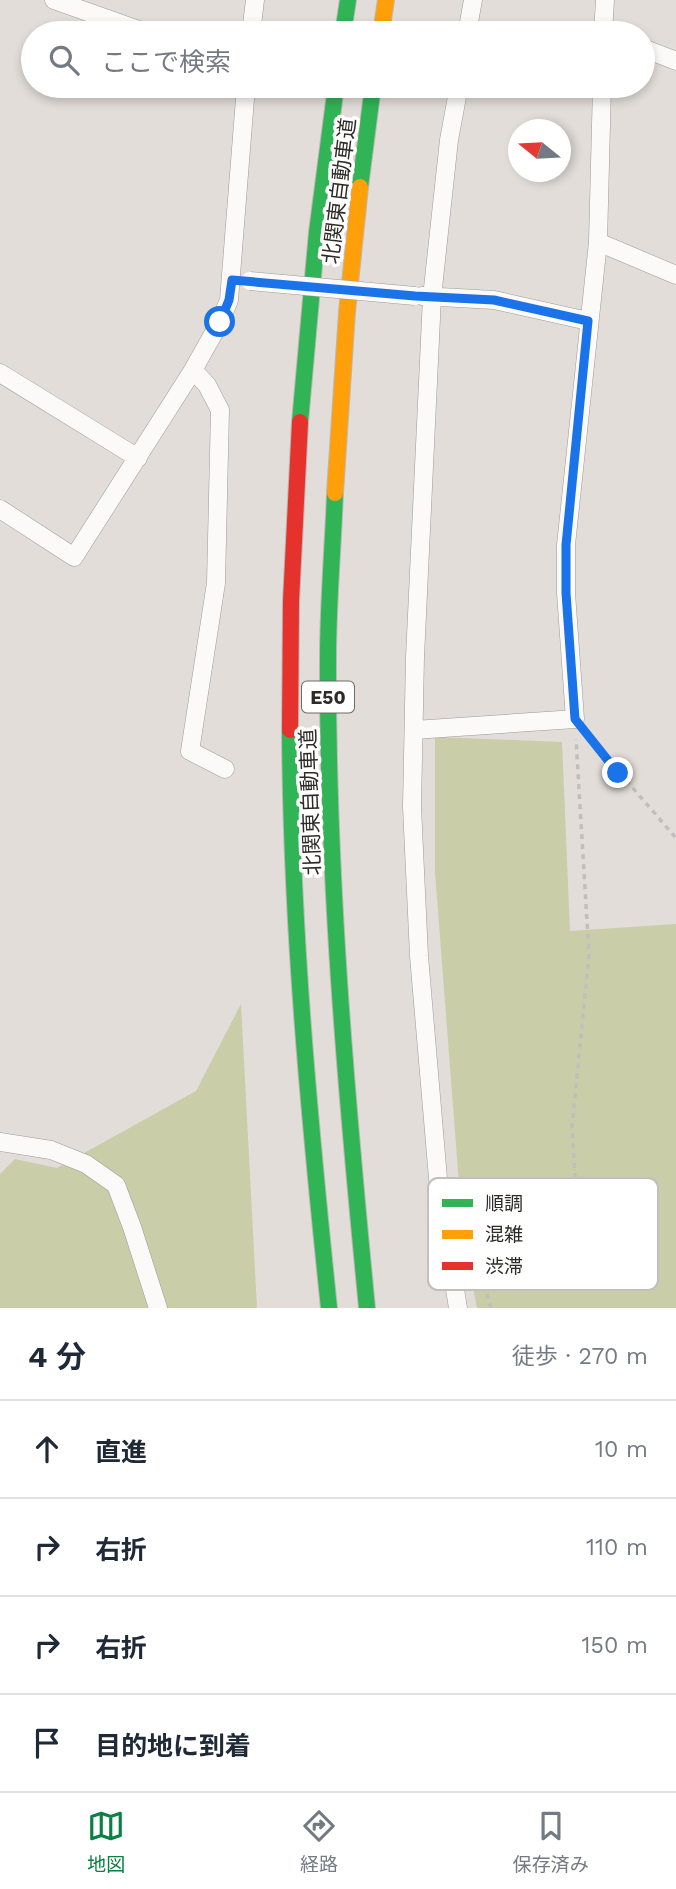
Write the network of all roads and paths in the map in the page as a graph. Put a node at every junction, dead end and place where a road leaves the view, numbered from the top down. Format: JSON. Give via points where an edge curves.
{"nodes":[{"id":1,"x":54,"y":0,"type":"edge"},
{"id":2,"x":255,"y":0,"type":"edge"},
{"id":3,"x":348,"y":0,"type":"edge"},
{"id":4,"x":386,"y":0,"type":"edge"},
{"id":5,"x":473,"y":0,"type":"edge"},
{"id":6,"x":605,"y":0,"type":"edge"},
{"id":7,"x":113,"y":21,"type":"edge"},
{"id":8,"x":252,"y":21,"type":"edge"},
{"id":9,"x":345,"y":21,"type":"edge"},
{"id":10,"x":383,"y":21,"type":"edge"},
{"id":11,"x":469,"y":21,"type":"edge"},
{"id":12,"x":604,"y":21,"type":"edge"},
{"id":13,"x":655,"y":53,"type":"edge"},
{"id":14,"x":676,"y":61,"type":"edge"},
{"id":15,"x":245,"y":98,"type":"edge"},
{"id":16,"x":334,"y":98,"type":"edge"},
{"id":17,"x":371,"y":98,"type":"edge"},
{"id":18,"x":457,"y":98,"type":"edge"},
{"id":19,"x":602,"y":98,"type":"edge"},
{"id":20,"x":598,"y":242,"type":"junction"},
{"id":21,"x":676,"y":275,"type":"edge"},
{"id":22,"x":232,"y":280,"type":"junction"},
{"id":23,"x":424,"y":296,"type":"junction"},
{"id":24,"x":588,"y":321,"type":"junction"},
{"id":25,"x":193,"y":370,"type":"junction"},
{"id":26,"x":0,"y":373,"type":"edge"},
{"id":27,"x":138,"y":458,"type":"junction"},
{"id":28,"x":0,"y":509,"type":"edge"},
{"id":29,"x":575,"y":719,"type":"junction"},
{"id":30,"x":414,"y":730,"type":"junction"},
{"id":31,"x":225,"y":769,"type":"dead end"},
{"id":32,"x":676,"y":838,"type":"edge"},
{"id":33,"x":0,"y":1142,"type":"edge"},
{"id":34,"x":438,"y":1178,"type":"edge"},
{"id":35,"x":575,"y":1178,"type":"edge"},
{"id":36,"x":455,"y":1290,"type":"edge"},
{"id":37,"x":488,"y":1290,"type":"edge"},
{"id":38,"x":158,"y":1308,"type":"edge"},
{"id":39,"x":329,"y":1308,"type":"edge"},
{"id":40,"x":367,"y":1308,"type":"edge"},
{"id":41,"x":458,"y":1308,"type":"edge"},
{"id":42,"x":491,"y":1308,"type":"edge"}],
"edges":[{"from":1,"to":7,"type":"street"},
{"from":2,"to":8,"type":"street"},
{"from":3,"to":9,"type":"highway"},
{"from":4,"to":10,"type":"highway"},
{"from":5,"to":11,"type":"street"},
{"from":6,"to":12,"type":"street"},
{"from":13,"to":14,"type":"street"},
{"from":15,"to":22,"type":"street"},
{"from":16,"to":39,"type":"highway","name":"北関東自動車道","number":"E50","via":[[307,342],[290,676],[294,869],[310,1124]]},
{"from":17,"to":40,"type":"highway","name":"北関東自動車道","number":"E50","via":[[343,343],[328,673],[335,918]]},
{"from":18,"to":23,"type":"street"},
{"from":19,"to":20,"type":"street"},
{"from":20,"to":21,"type":"street"},
{"from":20,"to":24,"type":"street"},
{"from":22,"to":23,"type":"street","bridge":true},
{"from":22,"to":25,"type":"street","via":[[220,322]]},
{"from":23,"to":24,"type":"street","via":[[494,300]]},
{"from":23,"to":30,"type":"street"},
{"from":24,"to":29,"type":"street","via":[[566,545]]},
{"from":25,"to":27,"type":"street"},
{"from":25,"to":31,"type":"street","via":[[220,410],[216,583],[190,751]]},
{"from":26,"to":27,"type":"street"},
{"from":27,"to":28,"type":"street","via":[[74,557]]},
{"from":29,"to":30,"type":"street"},
{"from":29,"to":32,"type":"path"},
{"from":29,"to":35,"type":"path","via":[[589,955],[572,1127]]},
{"from":30,"to":34,"type":"street","via":[[412,807],[419,956]]},
{"from":33,"to":38,"type":"street","via":[[51,1150],[86,1164],[116,1185]]},
{"from":36,"to":41,"type":"street"},
{"from":37,"to":42,"type":"path"}]}
